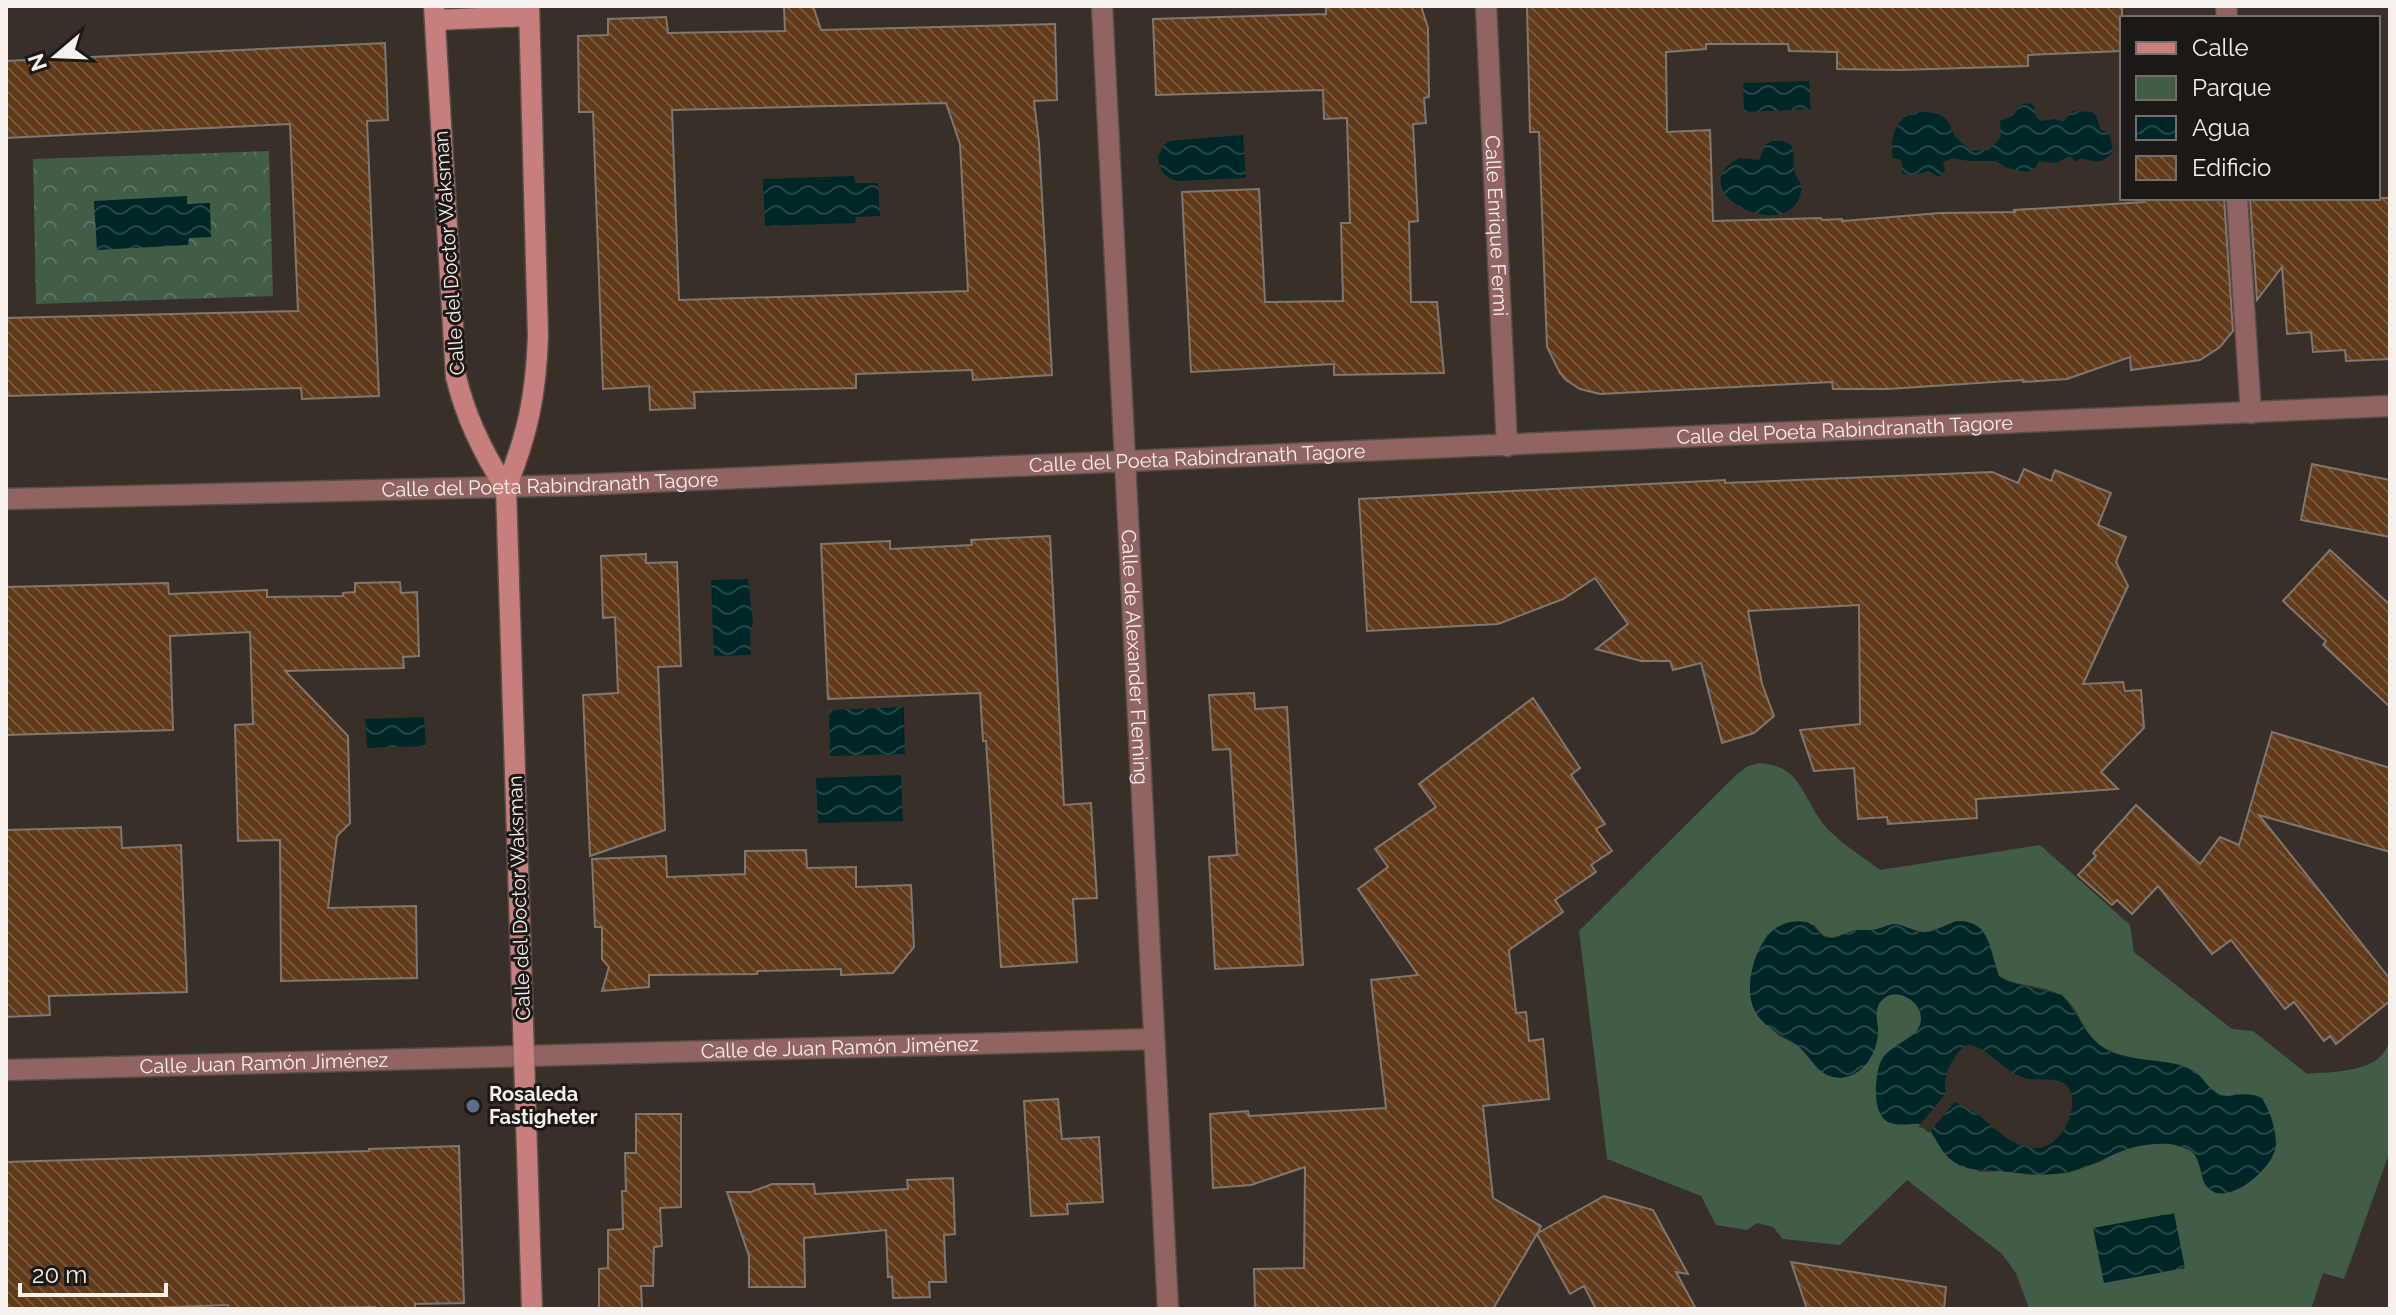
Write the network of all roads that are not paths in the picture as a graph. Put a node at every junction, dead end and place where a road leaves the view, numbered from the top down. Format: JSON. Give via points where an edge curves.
{"nodes":[{"id":1,"x":1102,"y":6,"type":"edge"},
{"id":2,"x":1486,"y":6,"type":"edge"},
{"id":3,"x":529,"y":11,"type":"edge"},
{"id":4,"x":435,"y":13,"type":"edge"},
{"id":5,"x":2237,"y":200,"type":"edge"},
{"id":6,"x":2390,"y":406,"type":"edge"},
{"id":7,"x":2251,"y":413,"type":"junction"},
{"id":8,"x":1507,"y":446,"type":"junction"},
{"id":9,"x":1126,"y":462,"type":"junction"},
{"id":10,"x":506,"y":488,"type":"junction"},
{"id":11,"x":6,"y":499,"type":"edge"},
{"id":12,"x":1154,"y":1039,"type":"junction"},
{"id":13,"x":524,"y":1056,"type":"junction"},
{"id":14,"x":6,"y":1070,"type":"edge"},
{"id":15,"x":532,"y":1309,"type":"edge"},
{"id":16,"x":1168,"y":1309,"type":"edge"}],
"edges":[{"from":1,"to":9,"type":"street","name":"Calle de Alexander Fleming"},
{"from":2,"to":8,"type":"street","name":"Calle Enrique Fermi"},
{"from":3,"to":4,"type":"main road"},
{"from":3,"to":10,"type":"main road","name":"Calle del Doctor Waksman","via":[[537,375],[526,435]]},
{"from":4,"to":10,"type":"main road","name":"Calle del Doctor Waksman","via":[[456,377],[475,436]]},
{"from":5,"to":7,"type":"street"},
{"from":6,"to":7,"type":"street","name":"Calle del Poeta Rabindranath Tagore"},
{"from":7,"to":8,"type":"street","name":"Calle del Poeta Rabindranath Tagore"},
{"from":8,"to":9,"type":"street","name":"Calle del Poeta Rabindranath Tagore"},
{"from":9,"to":10,"type":"street","name":"Calle del Poeta Rabindranath Tagore"},
{"from":9,"to":12,"type":"street","name":"Calle de Alexander Fleming"},
{"from":10,"to":11,"type":"street","name":"Calle del Poeta Rabindranath Tagore"},
{"from":10,"to":13,"type":"main road","name":"Calle del Doctor Waksman"},
{"from":12,"to":13,"type":"street","name":"Calle de Juan Ramón Jiménez"},
{"from":12,"to":16,"type":"street","name":"Calle de Alexander Fleming"},
{"from":13,"to":14,"type":"street","name":"Calle Juan Ramón Jiménez"},
{"from":13,"to":15,"type":"main road","name":"Calle del Doctor Waksman"}]}
